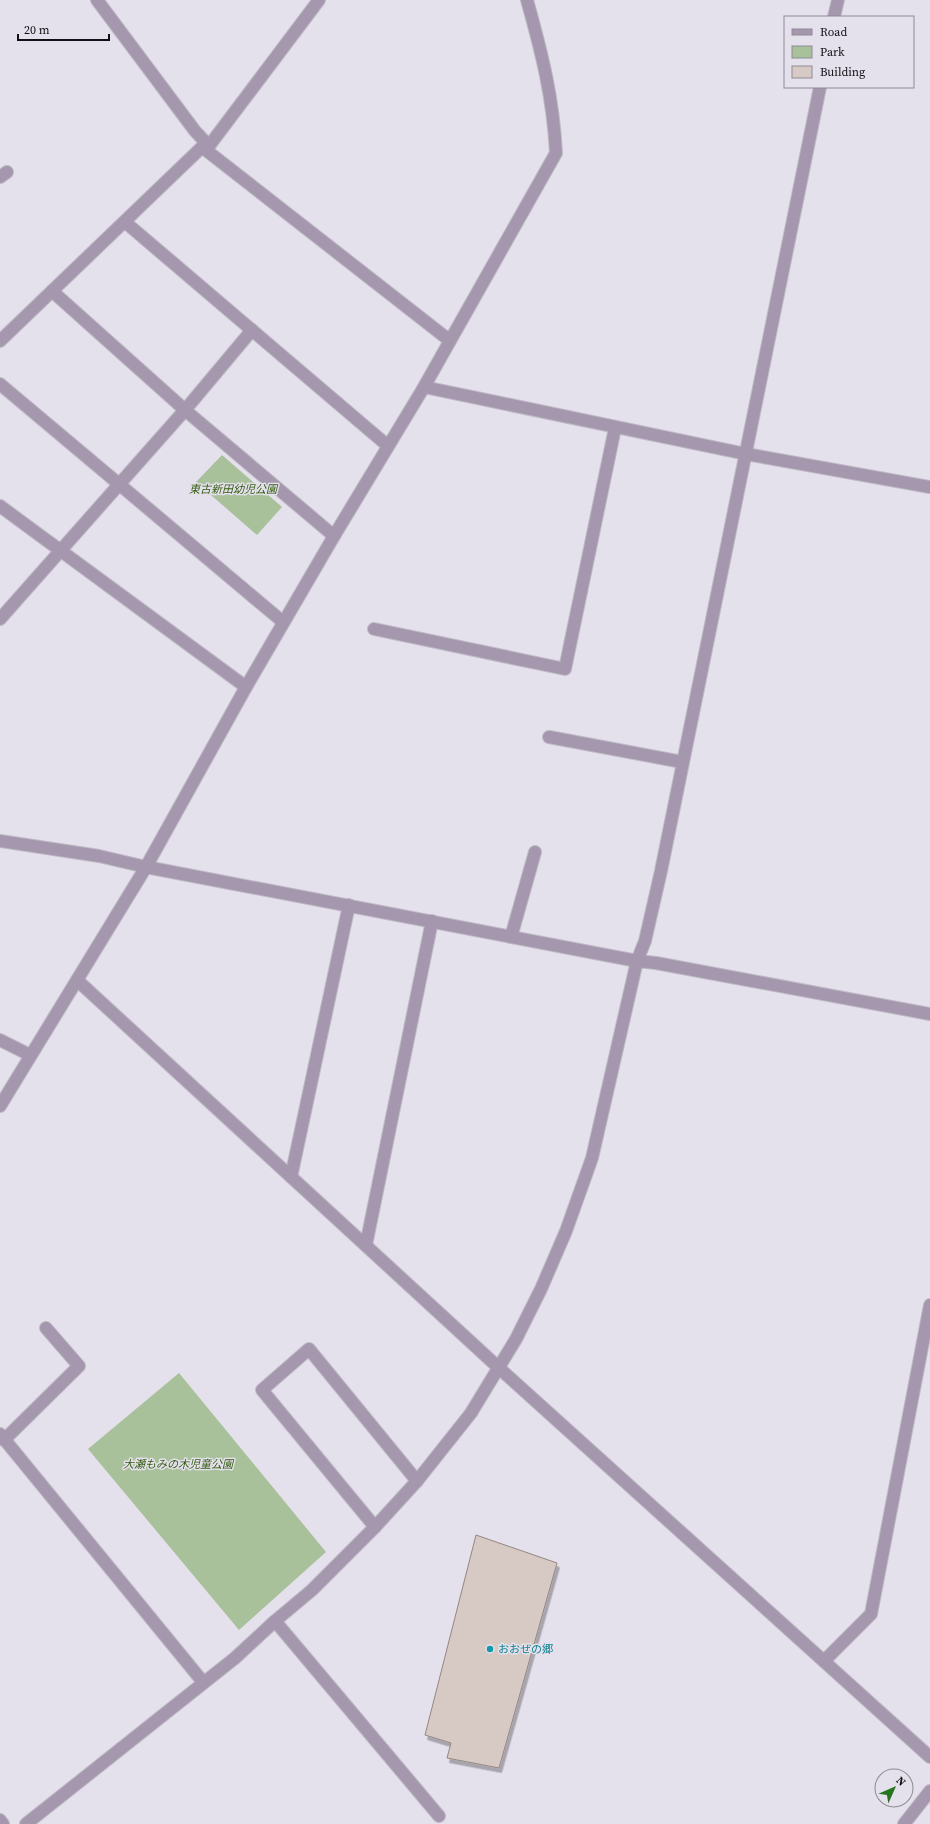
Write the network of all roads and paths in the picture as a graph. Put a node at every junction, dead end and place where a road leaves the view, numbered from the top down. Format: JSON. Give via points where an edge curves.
{"nodes":[{"id":1,"x":98,"y":0,"type":"edge"},
{"id":2,"x":319,"y":0,"type":"edge"},
{"id":3,"x":527,"y":0,"type":"edge"},
{"id":4,"x":838,"y":0,"type":"edge"},
{"id":5,"x":834,"y":16,"type":"edge"},
{"id":6,"x":820,"y":88,"type":"edge"},
{"id":7,"x":205,"y":146,"type":"junction"},
{"id":8,"x":125,"y":222,"type":"junction"},
{"id":9,"x":52,"y":291,"type":"junction"},
{"id":10,"x":252,"y":330,"type":"junction"},
{"id":11,"x":449,"y":340,"type":"junction"},
{"id":12,"x":0,"y":341,"type":"edge"},
{"id":13,"x":0,"y":384,"type":"edge"},
{"id":14,"x":424,"y":387,"type":"junction"},
{"id":15,"x":185,"y":410,"type":"junction"},
{"id":16,"x":615,"y":428,"type":"junction"},
{"id":17,"x":388,"y":446,"type":"junction"},
{"id":18,"x":746,"y":454,"type":"junction"},
{"id":19,"x":118,"y":484,"type":"junction"},
{"id":20,"x":930,"y":487,"type":"edge"},
{"id":21,"x":0,"y":506,"type":"edge"},
{"id":22,"x":334,"y":536,"type":"junction"},
{"id":23,"x":60,"y":552,"type":"junction"},
{"id":24,"x":0,"y":619,"type":"edge"},
{"id":25,"x":283,"y":622,"type":"junction"},
{"id":26,"x":374,"y":629,"type":"dead end"},
{"id":27,"x":246,"y":687,"type":"junction"},
{"id":28,"x":549,"y":737,"type":"dead end"},
{"id":29,"x":682,"y":762,"type":"junction"},
{"id":30,"x":0,"y":841,"type":"edge"},
{"id":31,"x":535,"y":852,"type":"dead end"},
{"id":32,"x":146,"y":867,"type":"junction"},
{"id":33,"x":349,"y":905,"type":"junction"},
{"id":34,"x":432,"y":921,"type":"junction"},
{"id":35,"x":511,"y":938,"type":"junction"},
{"id":36,"x":637,"y":961,"type":"junction"},
{"id":37,"x":78,"y":981,"type":"junction"},
{"id":38,"x":930,"y":1014,"type":"edge"},
{"id":39,"x":0,"y":1040,"type":"edge"},
{"id":40,"x":30,"y":1055,"type":"junction"},
{"id":41,"x":0,"y":1106,"type":"edge"},
{"id":42,"x":290,"y":1177,"type":"junction"},
{"id":43,"x":366,"y":1245,"type":"junction"},
{"id":44,"x":930,"y":1305,"type":"edge"},
{"id":45,"x":46,"y":1328,"type":"dead end"},
{"id":46,"x":498,"y":1368,"type":"junction"},
{"id":47,"x":2,"y":1437,"type":"edge"},
{"id":48,"x":418,"y":1481,"type":"junction"},
{"id":49,"x":375,"y":1528,"type":"junction"},
{"id":50,"x":275,"y":1621,"type":"junction"},
{"id":51,"x":824,"y":1661,"type":"junction"},
{"id":52,"x":203,"y":1682,"type":"junction"},
{"id":53,"x":930,"y":1758,"type":"edge"},
{"id":54,"x":930,"y":1791,"type":"edge"},
{"id":55,"x":439,"y":1816,"type":"dead end"},
{"id":56,"x":0,"y":1820,"type":"edge"},
{"id":57,"x":3,"y":1824,"type":"edge"},
{"id":58,"x":26,"y":1824,"type":"edge"},
{"id":59,"x":904,"y":1824,"type":"edge"}],
"edges":[{"from":1,"to":7,"type":"street"},
{"from":2,"to":7,"type":"street"},
{"from":3,"to":11,"type":"street","via":[[547,74],[556,153]]},
{"from":4,"to":5,"type":"street"},
{"from":6,"to":18,"type":"street"},
{"from":7,"to":8,"type":"street"},
{"from":7,"to":11,"type":"street"},
{"from":8,"to":9,"type":"street"},
{"from":8,"to":10,"type":"street"},
{"from":9,"to":12,"type":"street"},
{"from":9,"to":15,"type":"street"},
{"from":10,"to":15,"type":"street"},
{"from":10,"to":17,"type":"street"},
{"from":11,"to":14,"type":"street"},
{"from":13,"to":19,"type":"street"},
{"from":14,"to":16,"type":"street"},
{"from":14,"to":17,"type":"street"},
{"from":15,"to":19,"type":"street"},
{"from":15,"to":22,"type":"street"},
{"from":16,"to":18,"type":"street"},
{"from":16,"to":26,"type":"street","via":[[566,669]]},
{"from":17,"to":22,"type":"street"},
{"from":18,"to":20,"type":"street"},
{"from":18,"to":29,"type":"street"},
{"from":19,"to":23,"type":"street"},
{"from":19,"to":25,"type":"street"},
{"from":21,"to":23,"type":"street"},
{"from":22,"to":25,"type":"street"},
{"from":23,"to":24,"type":"street"},
{"from":23,"to":27,"type":"street"},
{"from":25,"to":27,"type":"street"},
{"from":27,"to":32,"type":"street"},
{"from":28,"to":29,"type":"street"},
{"from":29,"to":36,"type":"street","via":[[645,941]]},
{"from":30,"to":32,"type":"street","via":[[100,856]]},
{"from":31,"to":35,"type":"street"},
{"from":32,"to":33,"type":"street"},
{"from":32,"to":37,"type":"street"},
{"from":33,"to":34,"type":"street"},
{"from":33,"to":42,"type":"street"},
{"from":34,"to":35,"type":"street"},
{"from":34,"to":43,"type":"street"},
{"from":35,"to":36,"type":"street"},
{"from":36,"to":38,"type":"street"},
{"from":36,"to":46,"type":"street","via":[[592,1158],[566,1231],[541,1289]]},
{"from":37,"to":40,"type":"street"},
{"from":37,"to":42,"type":"street"},
{"from":39,"to":40,"type":"street"},
{"from":40,"to":41,"type":"street"},
{"from":42,"to":43,"type":"street"},
{"from":43,"to":46,"type":"street"},
{"from":44,"to":51,"type":"street","via":[[871,1614]]},
{"from":45,"to":47,"type":"street","via":[[79,1366]]},
{"from":46,"to":48,"type":"street","via":[[471,1413]]},
{"from":46,"to":51,"type":"street"},
{"from":47,"to":52,"type":"street"},
{"from":48,"to":49,"type":"street"},
{"from":48,"to":49,"type":"street","via":[[309,1349],[262,1390]]},
{"from":49,"to":50,"type":"street","via":[[312,1590]]},
{"from":50,"to":52,"type":"street","via":[[235,1658]]},
{"from":50,"to":55,"type":"street"},
{"from":51,"to":53,"type":"street"},
{"from":52,"to":58,"type":"street"},
{"from":54,"to":59,"type":"street"},
{"from":56,"to":57,"type":"street"}]}
